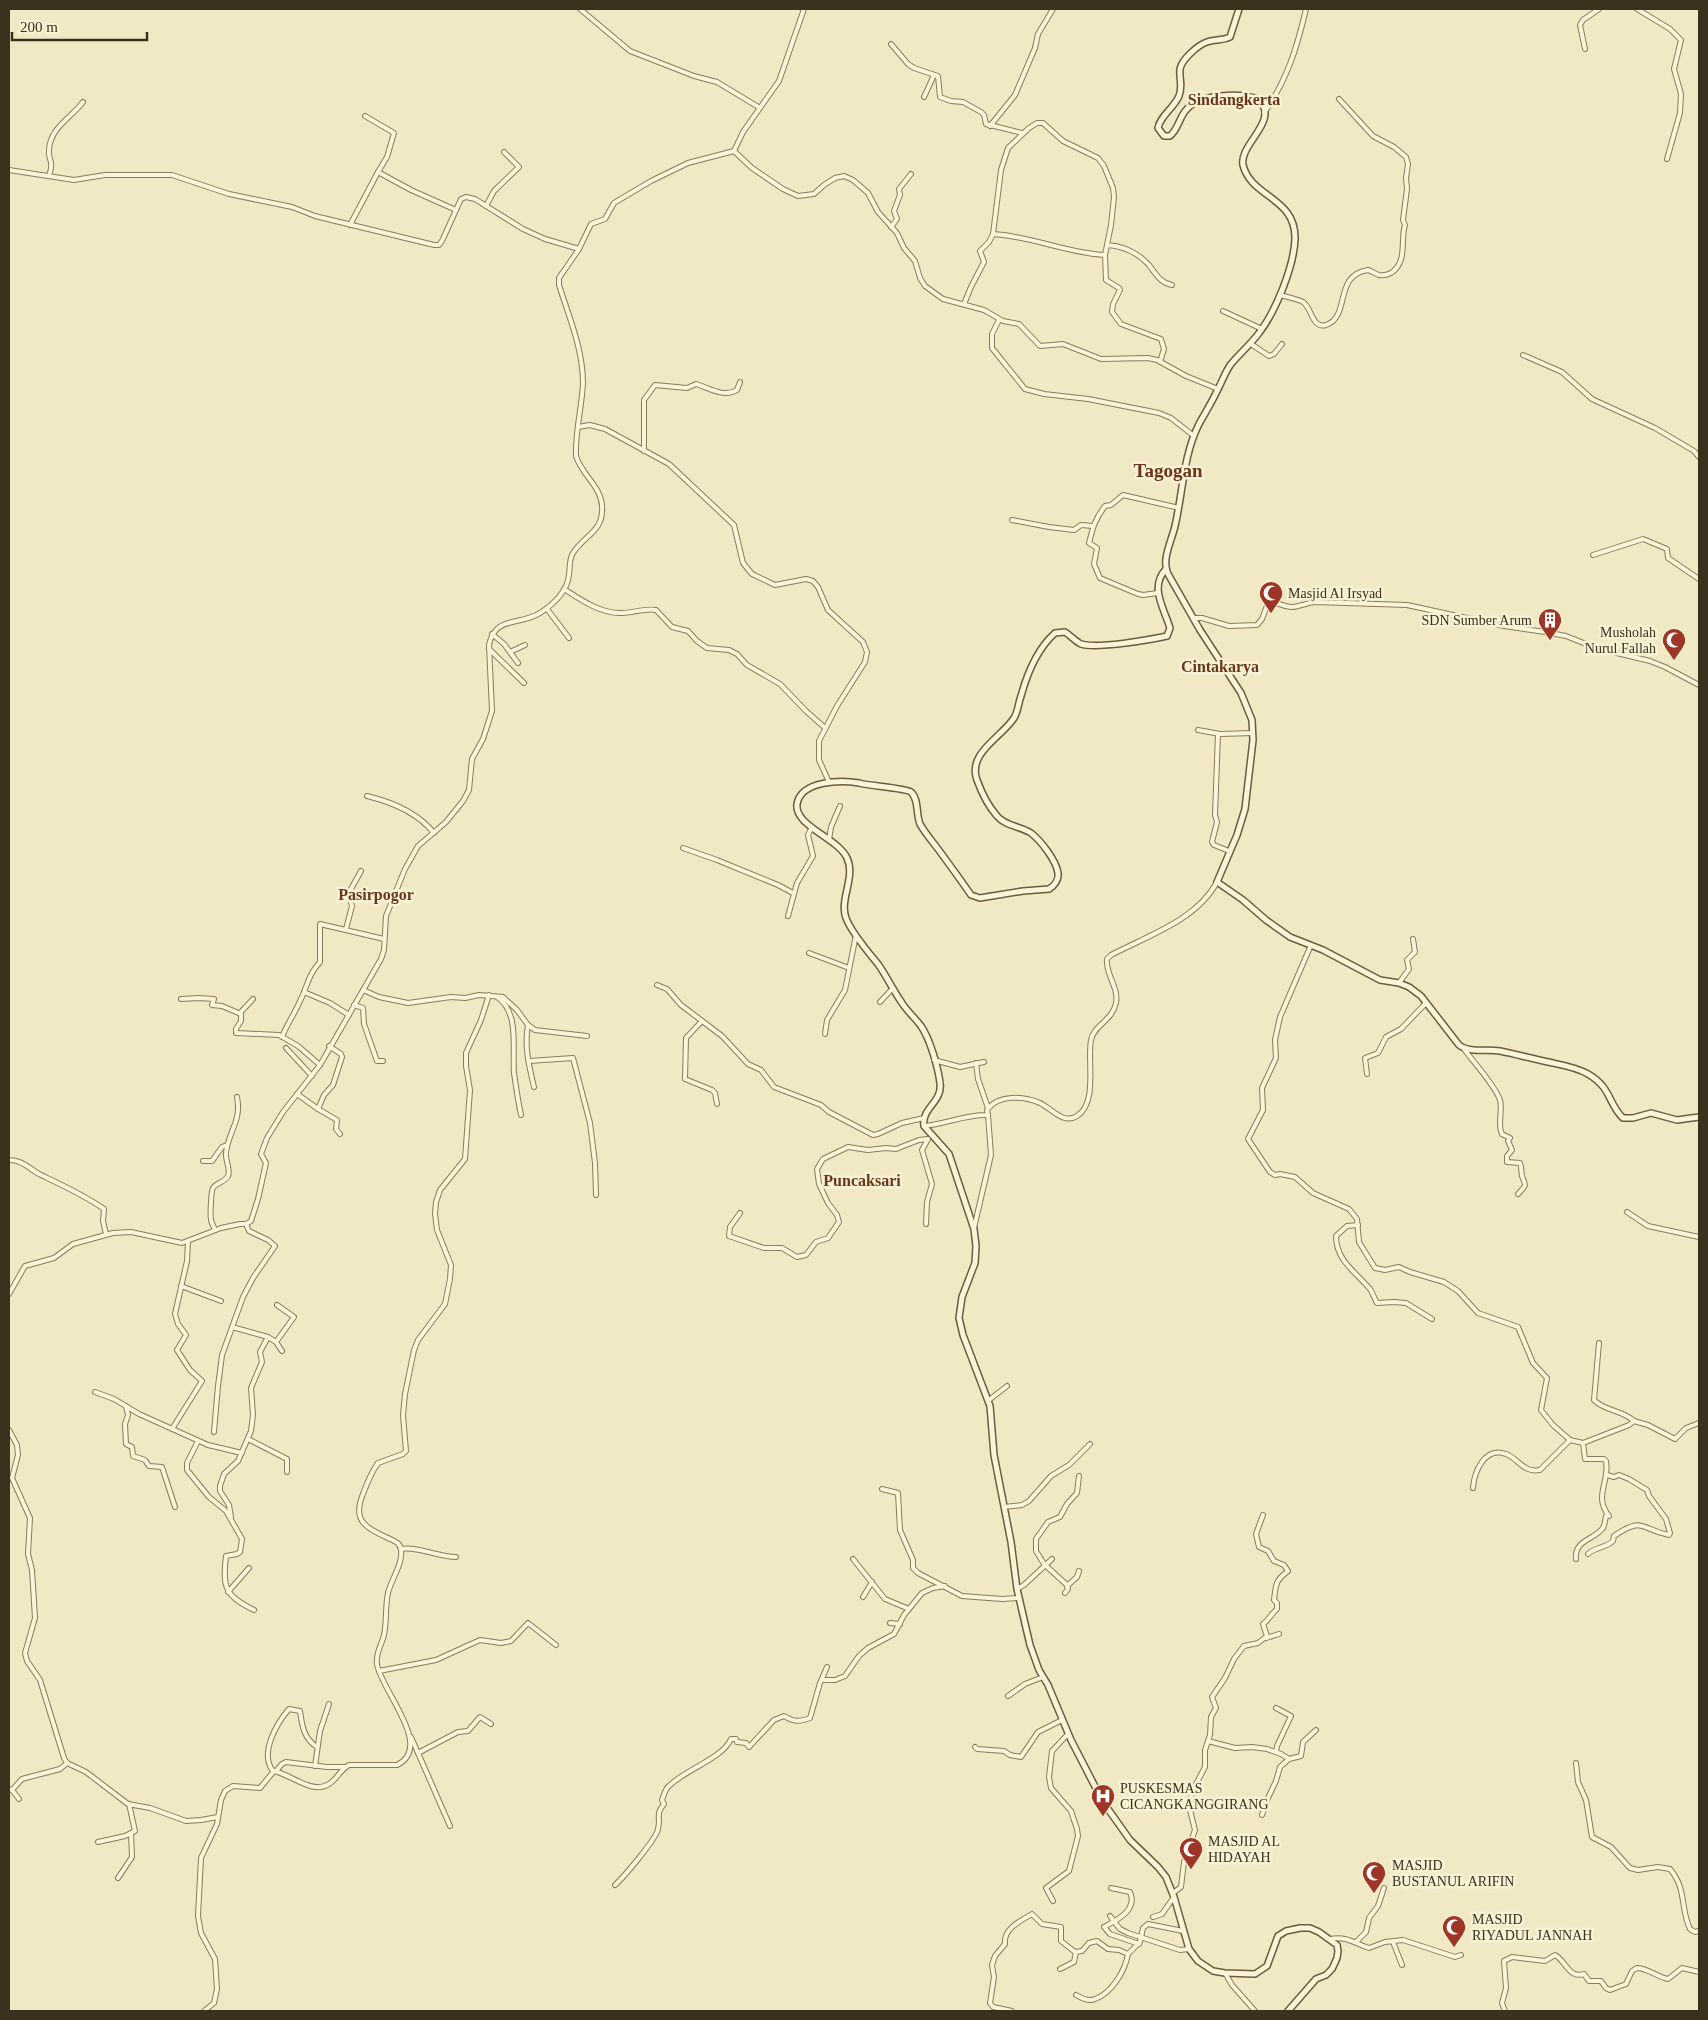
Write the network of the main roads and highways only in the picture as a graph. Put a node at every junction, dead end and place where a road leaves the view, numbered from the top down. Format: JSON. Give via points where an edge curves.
{"nodes":[{"id":1,"x":1239,"y":9,"type":"edge"},
{"id":2,"x":1166,"y":569,"type":"junction"},
{"id":3,"x":1699,"y":1117,"type":"edge"},
{"id":4,"x":1288,"y":2011,"type":"edge"}],
"edges":[{"from":1,"to":2,"type":"main road","via":[[1230,37],[1202,44],[1183,63],[1179,97],[1158,128],[1164,136],[1170,136],[1178,128],[1187,109],[1196,101],[1209,97],[1255,98],[1263,104],[1261,125],[1243,163],[1257,186],[1284,207],[1293,221],[1294,247],[1272,314],[1251,344],[1230,365],[1194,436],[1185,466]]},
{"from":2,"to":3,"type":"main road","via":[[1241,693],[1250,714],[1253,733],[1245,809],[1216,882],[1284,934],[1380,980],[1409,987],[1464,1049],[1515,1054],[1577,1068],[1601,1083],[1623,1118],[1650,1113],[1678,1120]]},
{"from":2,"to":4,"type":"main road","via":[[1158,580],[1158,593],[1170,628],[1167,636],[1087,645],[1057,632],[1050,637],[1032,667],[1014,718],[977,761],[977,779],[996,816],[1034,835],[1052,860],[1058,874],[1050,889],[989,897],[971,895],[921,826],[910,791],[844,780],[829,782],[809,789],[798,801],[799,815],[847,858],[850,875],[845,914],[856,935],[926,1033],[940,1081],[941,1092],[924,1118],[924,1126],[929,1137],[943,1145],[949,1154],[974,1229],[976,1263],[962,1297],[959,1318],[989,1400],[994,1455],[1018,1598],[1030,1645],[1043,1677],[1103,1802],[1130,1840],[1166,1877],[1192,1956],[1205,1966],[1225,1973],[1252,1974],[1267,1966],[1278,1936],[1286,1931],[1310,1928],[1330,1939],[1338,1948],[1335,1964],[1326,1975],[1316,1979]]}]}
